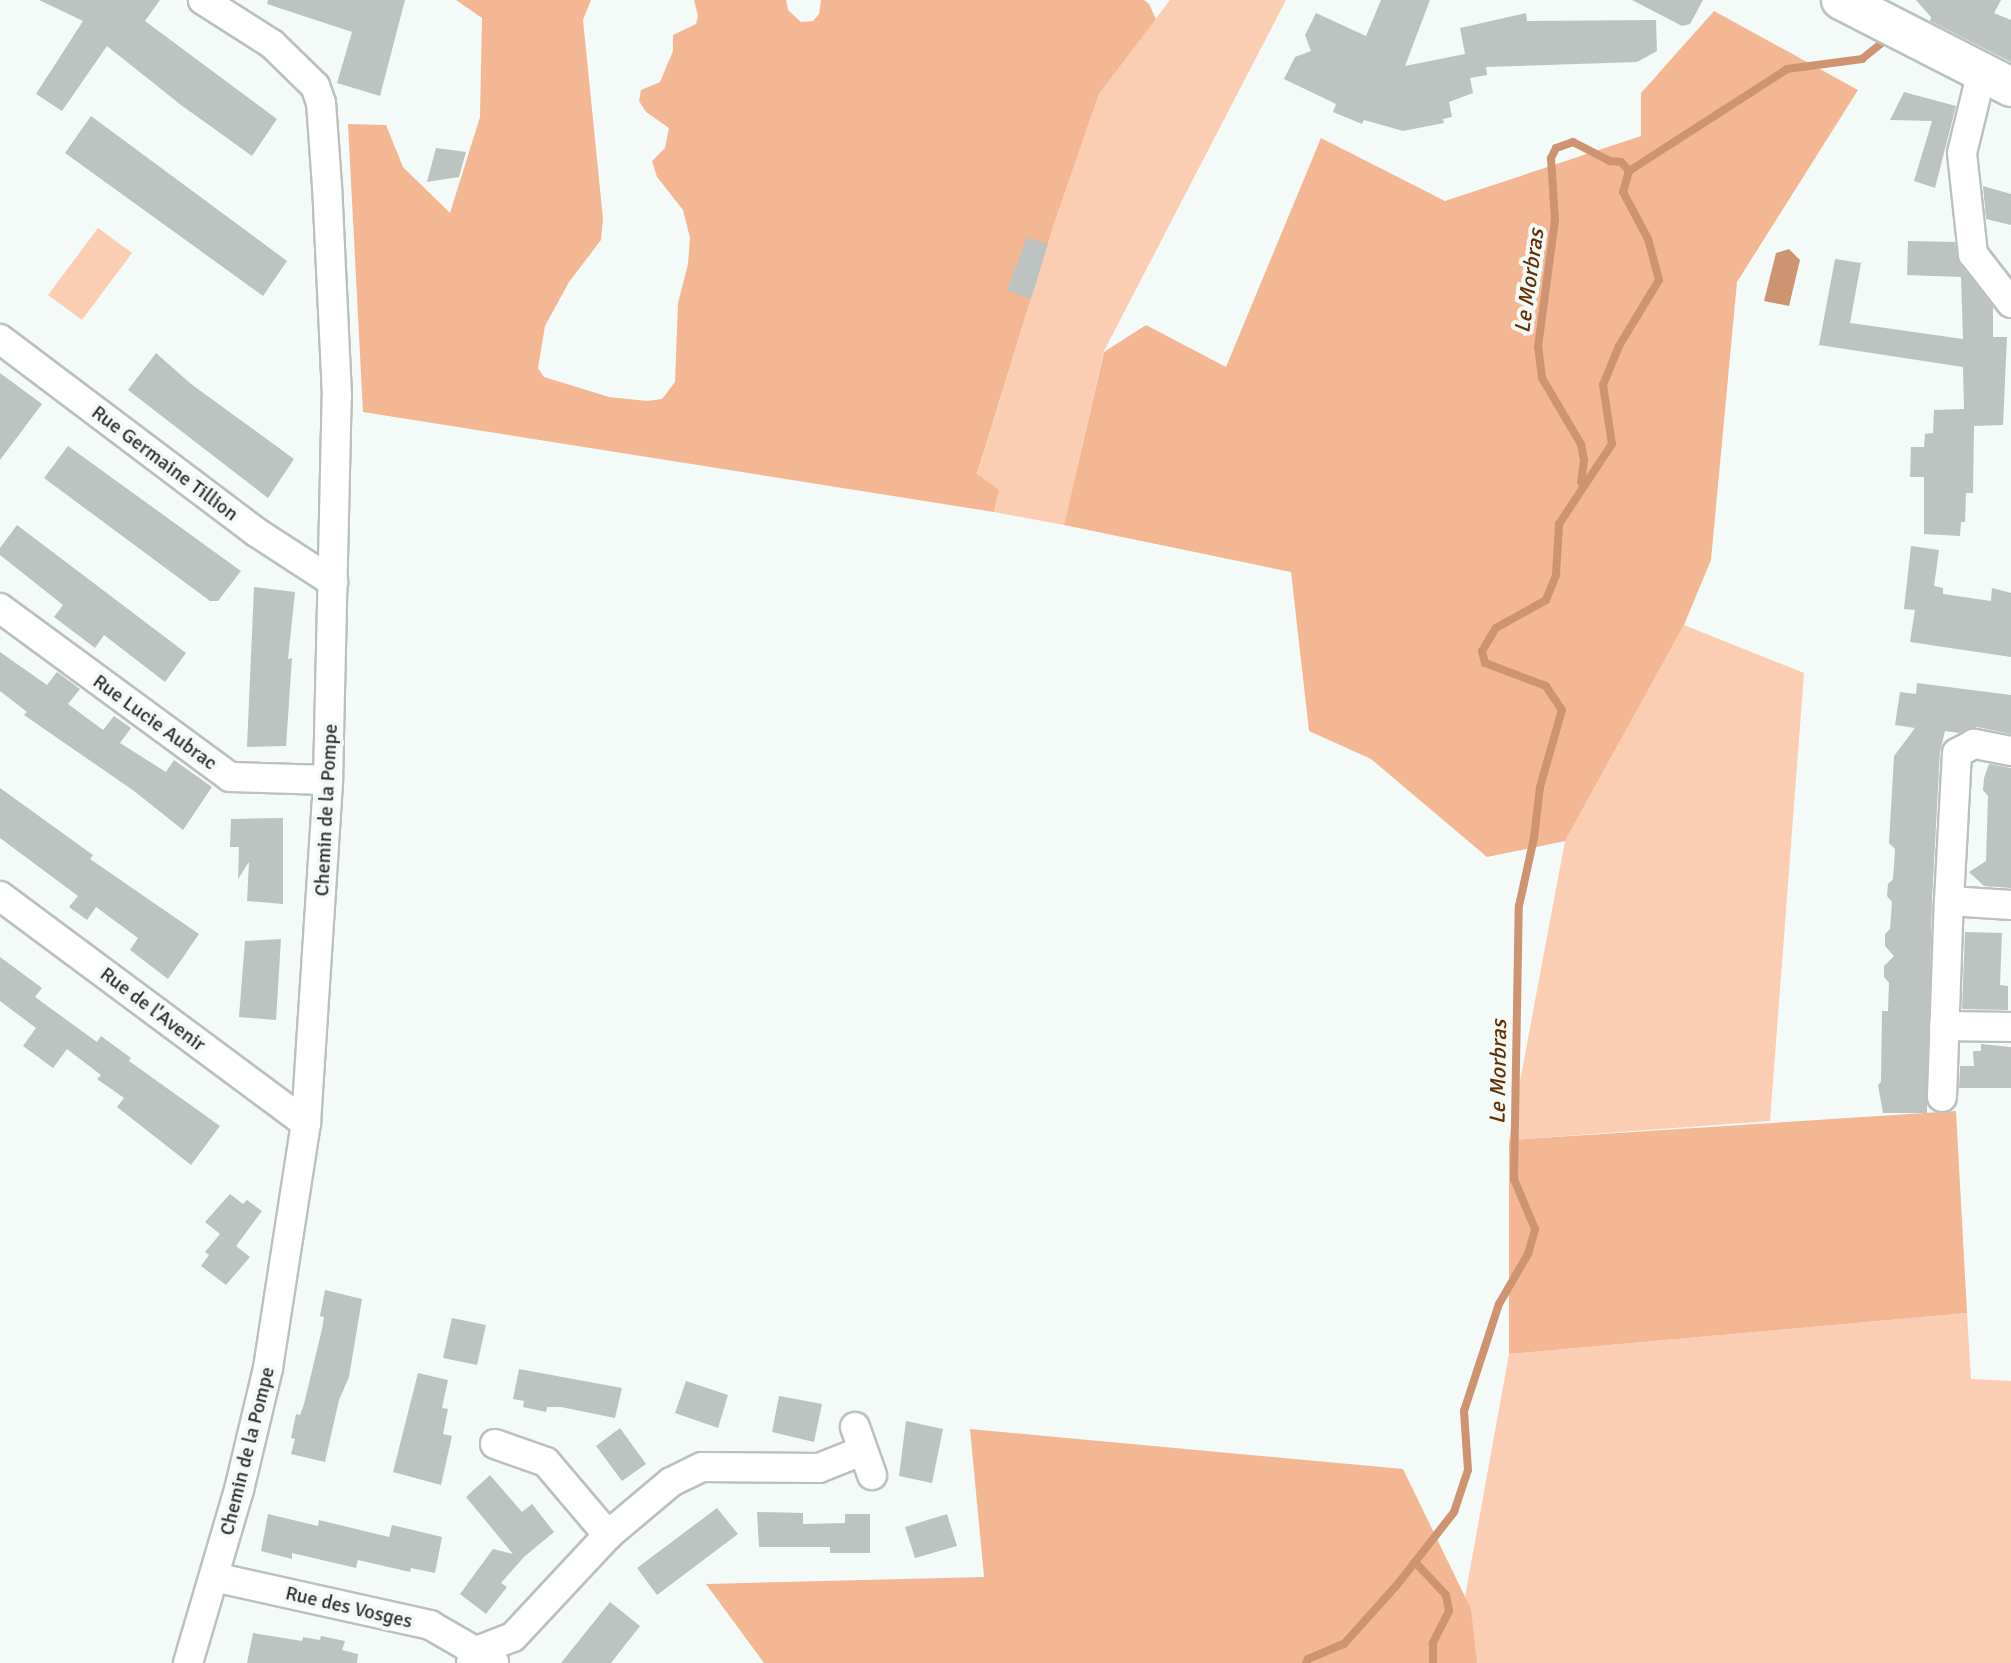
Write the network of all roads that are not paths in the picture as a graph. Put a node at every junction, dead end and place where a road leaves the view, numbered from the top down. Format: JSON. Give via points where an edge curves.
{"nodes":[{"id":1,"x":203,"y":0,"type":"edge"},
{"id":2,"x":1841,"y":0,"type":"edge"},
{"id":3,"x":1996,"y":79,"type":"edge"},
{"id":4,"x":2011,"y":303,"type":"edge"},
{"id":5,"x":0,"y":339,"type":"edge"},
{"id":6,"x":333,"y":582,"type":"junction"},
{"id":7,"x":0,"y":608,"type":"edge"},
{"id":8,"x":2011,"y":751,"type":"edge"},
{"id":9,"x":328,"y":780,"type":"junction"},
{"id":10,"x":0,"y":896,"type":"edge"},
{"id":11,"x":1949,"y":901,"type":"junction"},
{"id":12,"x":2011,"y":905,"type":"edge"},
{"id":13,"x":1944,"y":1026,"type":"junction"},
{"id":14,"x":2011,"y":1027,"type":"edge"},
{"id":15,"x":1942,"y":1097,"type":"dead end"},
{"id":16,"x":306,"y":1123,"type":"junction"},
{"id":17,"x":495,"y":1444,"type":"dead end"},
{"id":18,"x":863,"y":1451,"type":"dead end"},
{"id":19,"x":608,"y":1535,"type":"junction"},
{"id":20,"x":214,"y":1577,"type":"junction"},
{"id":21,"x":482,"y":1659,"type":"edge"},
{"id":22,"x":188,"y":1663,"type":"edge"}],
"edges":[{"from":1,"to":6,"type":"street","name":"Chemin de la Pompe","via":[[272,44],[307,75],[321,103],[337,396]]},
{"from":2,"to":3,"type":"main road"},
{"from":3,"to":4,"type":"street","via":[[1962,153],[1973,254]]},
{"from":5,"to":6,"type":"street","name":"Rue Germaine Tillion","via":[[290,556]]},
{"from":6,"to":9,"type":"street","name":"Chemin de la Pompe"},
{"from":7,"to":9,"type":"street","name":"Rue Lucie Aubrac","via":[[230,777]]},
{"from":8,"to":11,"type":"street","via":[[1974,744],[1957,753]]},
{"from":9,"to":16,"type":"street","name":"Chemin de la Pompe"},
{"from":10,"to":16,"type":"street","name":"Rue de l'Avenir"},
{"from":11,"to":12,"type":"street"},
{"from":11,"to":13,"type":"street"},
{"from":13,"to":14,"type":"street"},
{"from":13,"to":15,"type":"street"},
{"from":16,"to":20,"type":"street","name":"Chemin de la Pompe","via":[[268,1368]]},
{"from":17,"to":19,"type":"street","via":[[546,1462]]},
{"from":18,"to":19,"type":"street","name":"Rue des Vosges","via":[[819,1468],[702,1467],[671,1482]]},
{"from":19,"to":21,"type":"street","name":"Rue des Vosges","via":[[513,1637]]},
{"from":20,"to":21,"type":"street","name":"Rue des Vosges","via":[[430,1625]]},
{"from":20,"to":22,"type":"street","name":"Chemin de la Pompe"}]}
